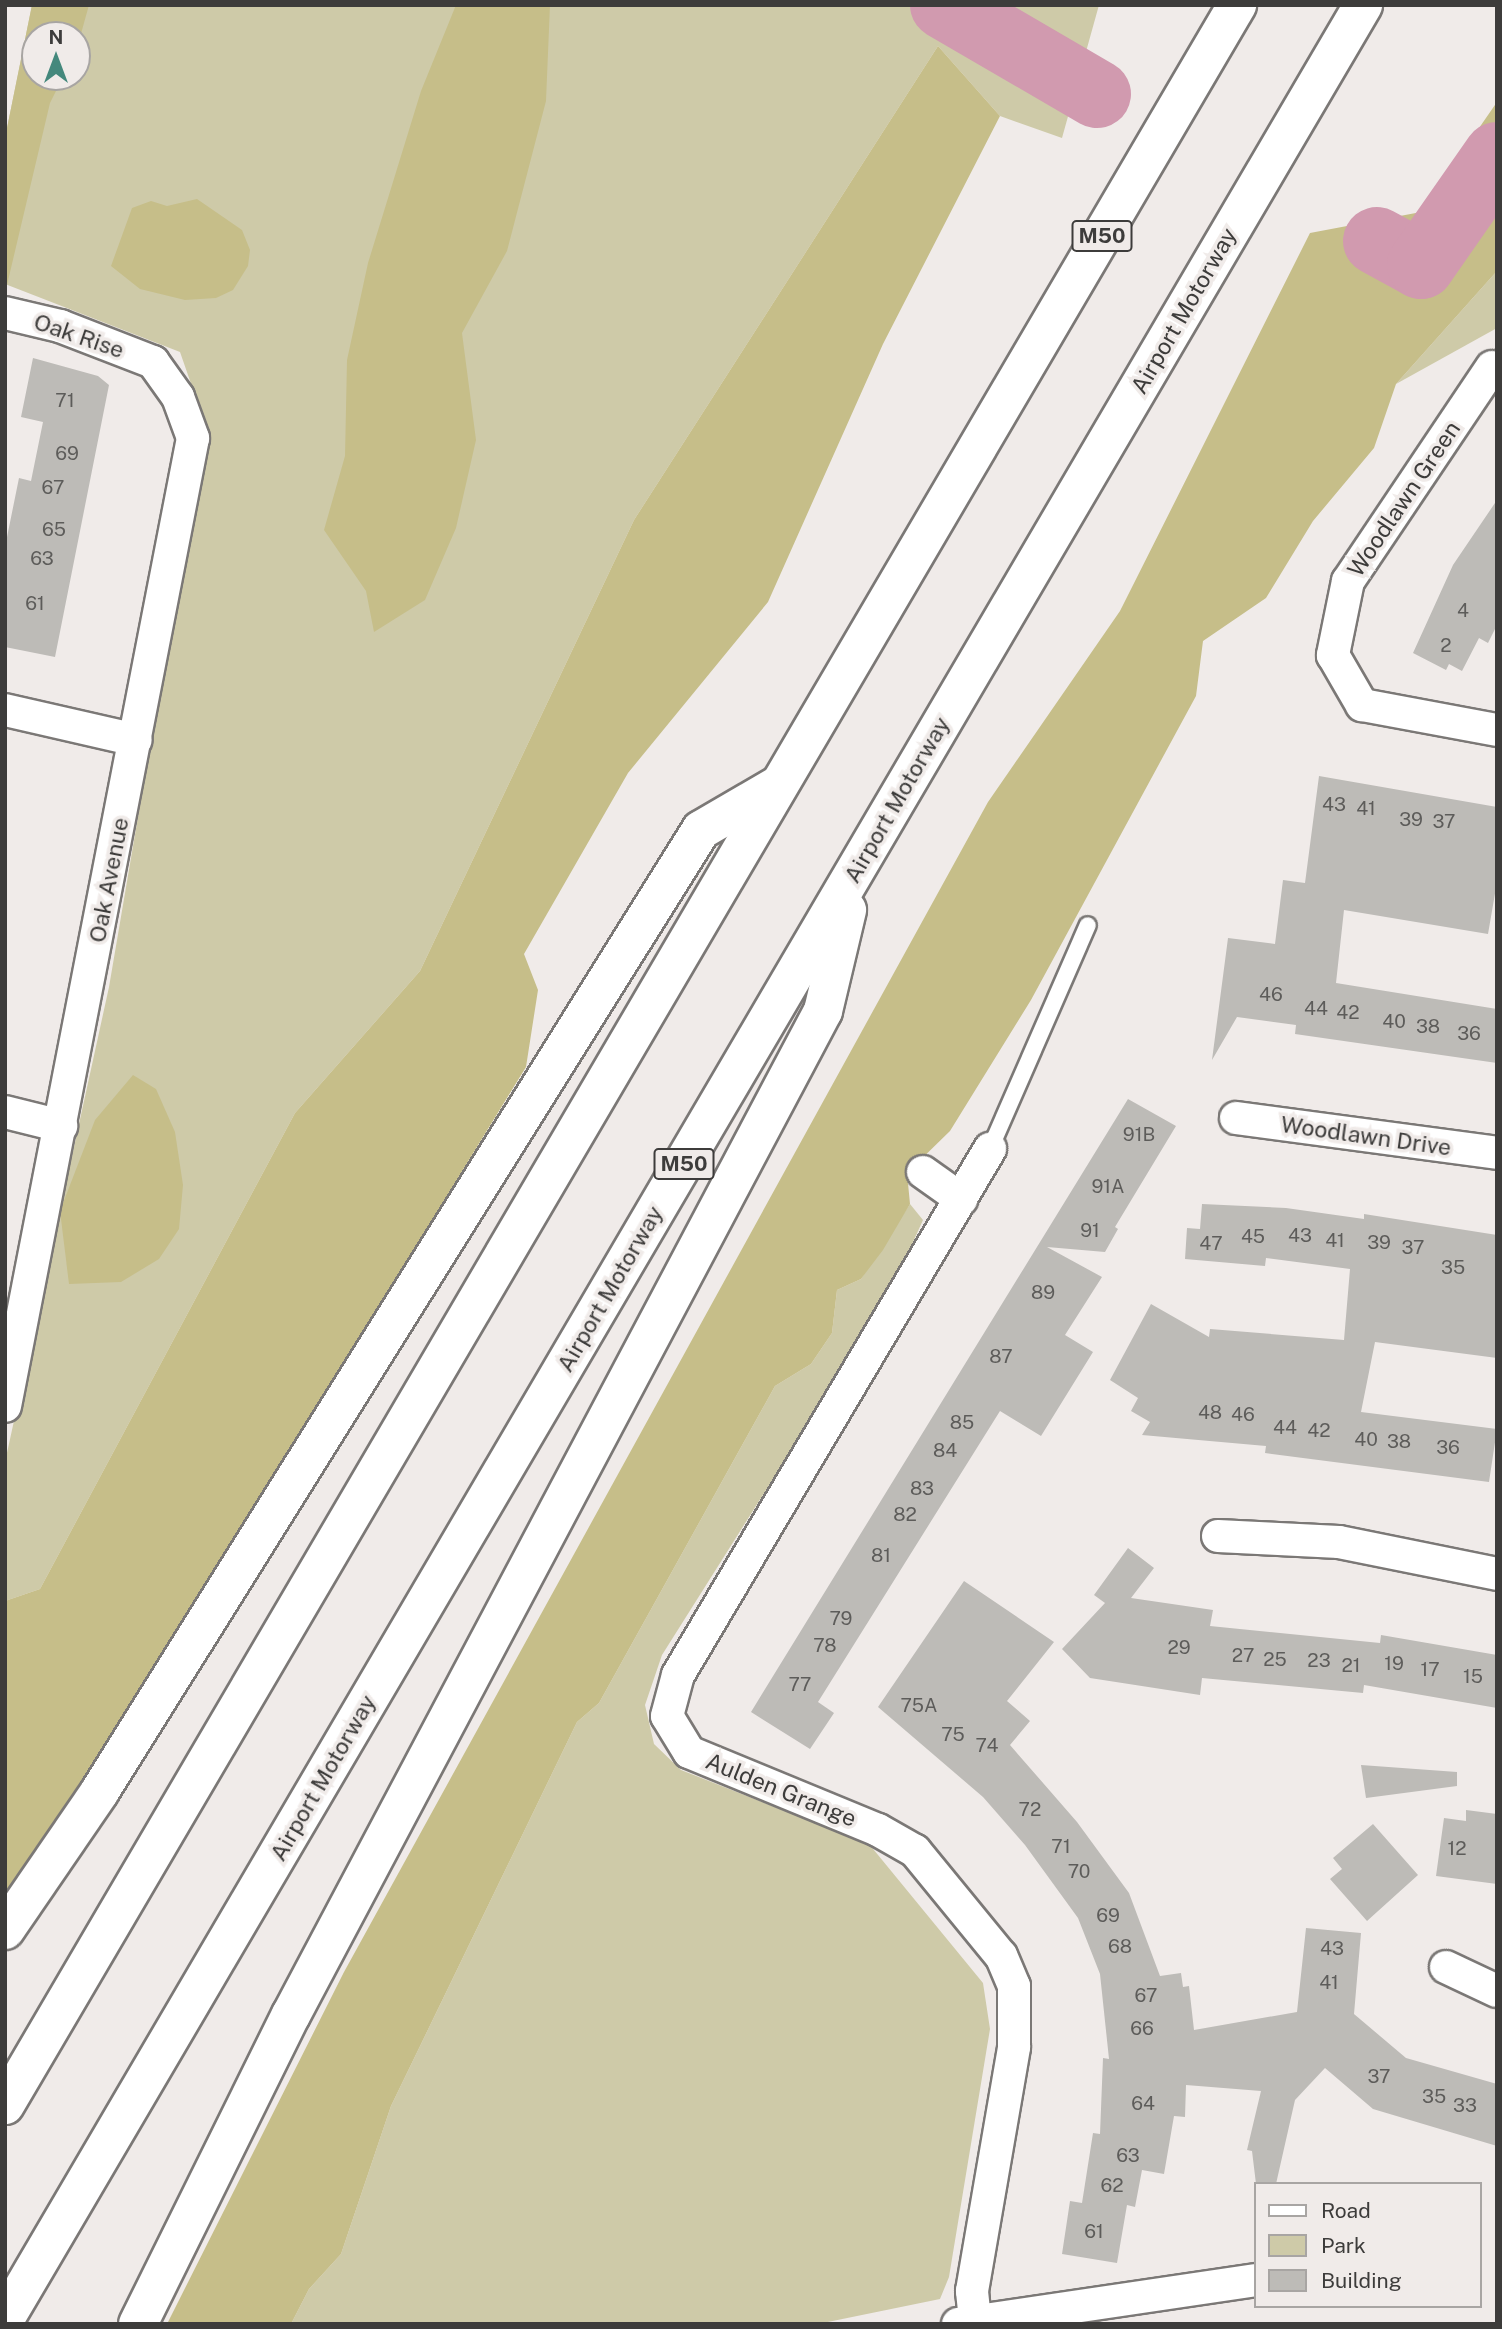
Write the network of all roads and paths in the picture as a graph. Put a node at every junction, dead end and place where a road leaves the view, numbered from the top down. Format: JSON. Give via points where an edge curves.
{"nodes":[{"id":1,"x":1237,"y":5,"type":"edge"},
{"id":2,"x":1363,"y":5,"type":"edge"},
{"id":3,"x":5,"y":313,"type":"edge"},
{"id":4,"x":153,"y":362,"type":"joint"},
{"id":5,"x":1492,"y":367,"type":"dead end"},
{"id":6,"x":5,"y":710,"type":"edge"},
{"id":7,"x":1497,"y":730,"type":"edge"},
{"id":8,"x":136,"y":740,"type":"junction"},
{"id":9,"x":783,"y":782,"type":"junction"},
{"id":10,"x":856,"y":870,"type":"junction"},
{"id":11,"x":1088,"y":925,"type":"dead end"},
{"id":12,"x":5,"y":1112,"type":"edge"},
{"id":13,"x":1236,"y":1118,"type":"dead end"},
{"id":14,"x":61,"y":1126,"type":"junction"},
{"id":15,"x":990,"y":1149,"type":"joint"},
{"id":16,"x":1497,"y":1153,"type":"edge"},
{"id":17,"x":923,"y":1172,"type":"dead end"},
{"id":18,"x":961,"y":1199,"type":"junction"},
{"id":19,"x":5,"y":1406,"type":"edge"},
{"id":20,"x":1218,"y":1536,"type":"dead end"},
{"id":21,"x":1497,"y":1574,"type":"edge"},
{"id":22,"x":5,"y":1930,"type":"edge"},
{"id":23,"x":1446,"y":1967,"type":"dead end"},
{"id":24,"x":1497,"y":1991,"type":"edge"},
{"id":25,"x":5,"y":2105,"type":"edge"},
{"id":26,"x":1254,"y":2280,"type":"edge"},
{"id":27,"x":5,"y":2319,"type":"edge"},
{"id":28,"x":966,"y":2322,"type":"edge"},
{"id":29,"x":138,"y":2324,"type":"edge"}],
"edges":[{"from":1,"to":9,"type":"highway","number":"M50"},
{"from":2,"to":10,"type":"highway","name":"Airport Motorway","number":"M50"},
{"from":3,"to":4,"type":"street","name":"Oak Rise","via":[[60,326]]},
{"from":4,"to":8,"type":"street","name":"Oak Avenue","via":[[178,397],[193,438]]},
{"from":5,"to":7,"type":"street","name":"Woodlawn Green","via":[[1348,581],[1333,656],[1362,705]]},
{"from":6,"to":8,"type":"street"},
{"from":8,"to":14,"type":"street","name":"Oak Avenue"},
{"from":9,"to":22,"type":"highway","via":[[701,830],[115,1768]]},
{"from":9,"to":25,"type":"highway","number":"M50"},
{"from":10,"to":27,"type":"highway","name":"Airport Motorway","number":"M50"},
{"from":10,"to":29,"type":"highway","via":[[823,1011],[298,2003]]},
{"from":11,"to":15,"type":"lane"},
{"from":12,"to":14,"type":"street"},
{"from":13,"to":16,"type":"street","name":"Woodlawn Drive"},
{"from":14,"to":19,"type":"street","name":"Oak Avenue"},
{"from":15,"to":18,"type":"street","name":"Aulden Grange"},
{"from":17,"to":18,"type":"street"},
{"from":18,"to":28,"type":"street","name":"Aulden Grange","via":[[678,1675],[667,1716],[689,1752],[878,1830],[915,1851],[1001,1956],[1014,1986],[1014,2047]]},
{"from":20,"to":21,"type":"street","via":[[1339,1542]]},
{"from":23,"to":24,"type":"street"},
{"from":26,"to":28,"type":"street","name":"Aulden Grange"}]}
